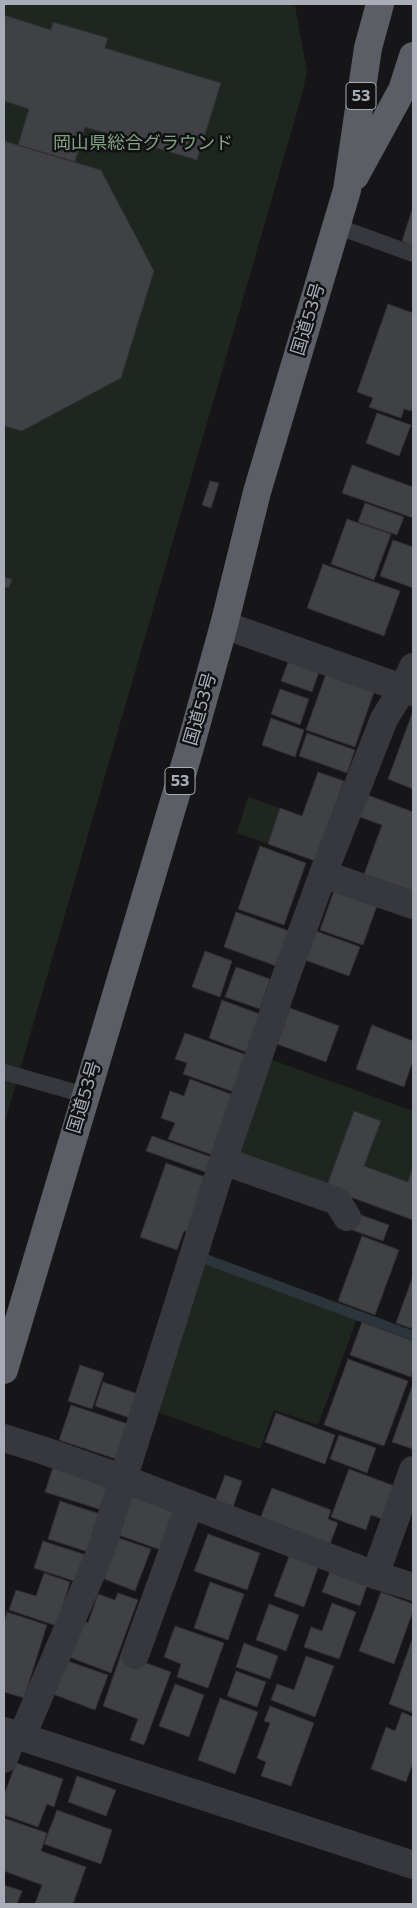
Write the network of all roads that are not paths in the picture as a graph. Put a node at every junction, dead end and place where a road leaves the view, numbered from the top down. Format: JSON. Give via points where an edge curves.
{"nodes":[{"id":1,"x":380,"y":4,"type":"edge"},
{"id":2,"x":413,"y":56,"type":"edge"},
{"id":3,"x":347,"y":190,"type":"junction"},
{"id":4,"x":336,"y":226,"type":"junction"},
{"id":5,"x":413,"y":254,"type":"edge"},
{"id":6,"x":224,"y":625,"type":"junction"},
{"id":7,"x":410,"y":683,"type":"edge"},
{"id":8,"x":323,"y":874,"type":"junction"},
{"id":9,"x":413,"y":905,"type":"edge"},
{"id":10,"x":4,"y":1072,"type":"edge"},
{"id":11,"x":85,"y":1095,"type":"junction"},
{"id":12,"x":223,"y":1161,"type":"junction"},
{"id":13,"x":347,"y":1217,"type":"dead end"},
{"id":14,"x":4,"y":1370,"type":"edge"},
{"id":15,"x":4,"y":1438,"type":"edge"},
{"id":16,"x":413,"y":1470,"type":"edge"},
{"id":17,"x":124,"y":1479,"type":"junction"},
{"id":18,"x":190,"y":1504,"type":"junction"},
{"id":19,"x":375,"y":1575,"type":"junction"},
{"id":20,"x":413,"y":1587,"type":"edge"},
{"id":21,"x":135,"y":1655,"type":"dead end"},
{"id":22,"x":13,"y":1734,"type":"edge"},
{"id":23,"x":4,"y":1760,"type":"edge"},
{"id":24,"x":413,"y":1865,"type":"edge"}],
"edges":[{"from":1,"to":3,"type":"highway","name":"国道53号","number":"53","via":[[368,48]]},
{"from":2,"to":3,"type":"highway","name":"国道53号","number":"53","via":[[402,90]]},
{"from":3,"to":4,"type":"highway","name":"国道53号","number":"53"},
{"from":4,"to":5,"type":"lane"},
{"from":4,"to":6,"type":"highway","name":"国道53号","number":"53","via":[[257,492]]},
{"from":6,"to":7,"type":"street"},
{"from":6,"to":11,"type":"highway","name":"国道53号","number":"53"},
{"from":7,"to":8,"type":"street","via":[[384,719]]},
{"from":8,"to":9,"type":"street"},
{"from":8,"to":12,"type":"street"},
{"from":10,"to":11,"type":"lane"},
{"from":11,"to":14,"type":"highway","name":"国道53号","number":"53"},
{"from":12,"to":13,"type":"street","via":[[337,1202]]},
{"from":12,"to":17,"type":"street"},
{"from":15,"to":17,"type":"street"},
{"from":16,"to":19,"type":"street"},
{"from":17,"to":18,"type":"street"},
{"from":17,"to":22,"type":"street","via":[[100,1553]]},
{"from":18,"to":19,"type":"street"},
{"from":18,"to":21,"type":"street"},
{"from":19,"to":20,"type":"street"},
{"from":22,"to":23,"type":"street"},
{"from":22,"to":24,"type":"street"}]}
